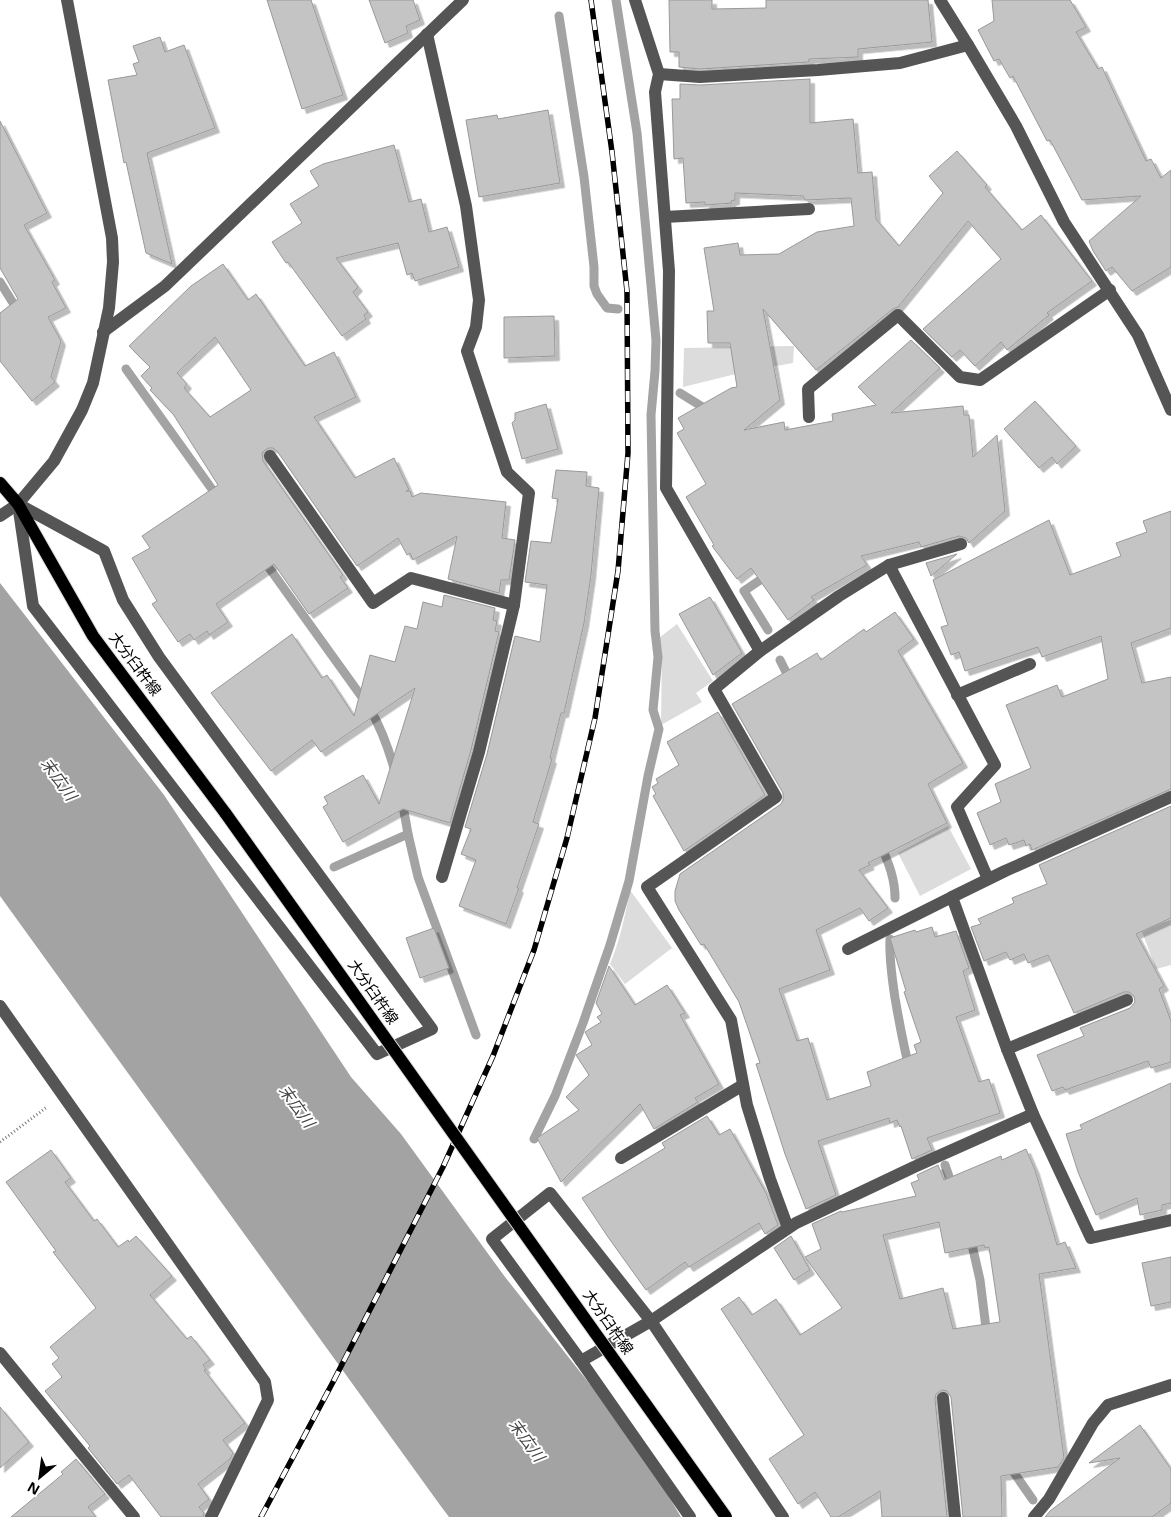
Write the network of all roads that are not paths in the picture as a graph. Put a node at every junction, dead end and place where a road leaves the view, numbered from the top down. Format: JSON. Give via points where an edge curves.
{"nodes":[{"id":1,"x":67,"y":0,"type":"edge"},
{"id":2,"x":463,"y":0,"type":"edge"},
{"id":3,"x":635,"y":0,"type":"edge"},
{"id":4,"x":940,"y":0,"type":"edge"},
{"id":5,"x":427,"y":34,"type":"junction"},
{"id":6,"x":968,"y":45,"type":"junction"},
{"id":7,"x":659,"y":74,"type":"junction"},
{"id":8,"x":809,"y":209,"type":"dead end"},
{"id":9,"x":665,"y":217,"type":"junction"},
{"id":10,"x":1110,"y":290,"type":"junction"},
{"id":11,"x":103,"y":332,"type":"junction"},
{"id":12,"x":1171,"y":410,"type":"edge"},
{"id":13,"x":809,"y":417,"type":"dead end"},
{"id":14,"x":270,"y":456,"type":"dead end"},
{"id":15,"x":0,"y":483,"type":"edge"},
{"id":16,"x":18,"y":504,"type":"junction"},
{"id":17,"x":0,"y":516,"type":"edge"},
{"id":18,"x":961,"y":544,"type":"dead end"},
{"id":19,"x":889,"y":565,"type":"junction"},
{"id":20,"x":514,"y":605,"type":"junction"},
{"id":21,"x":760,"y":651,"type":"junction"},
{"id":22,"x":1030,"y":664,"type":"dead end"},
{"id":23,"x":958,"y":695,"type":"junction"},
{"id":24,"x":1171,"y":797,"type":"edge"},
{"id":25,"x":442,"y":877,"type":"dead end"},
{"id":26,"x":988,"y":879,"type":"junction"},
{"id":27,"x":952,"y":897,"type":"junction"},
{"id":28,"x":848,"y":949,"type":"dead end"},
{"id":29,"x":1127,"y":1000,"type":"dead end"},
{"id":30,"x":0,"y":1006,"type":"edge"},
{"id":31,"x":1007,"y":1049,"type":"junction"},
{"id":32,"x":743,"y":1085,"type":"junction"},
{"id":33,"x":1033,"y":1114,"type":"junction"},
{"id":34,"x":621,"y":1158,"type":"dead end"},
{"id":35,"x":1171,"y":1220,"type":"edge"},
{"id":36,"x":788,"y":1228,"type":"junction"},
{"id":37,"x":651,"y":1321,"type":"junction"},
{"id":38,"x":0,"y":1353,"type":"edge"},
{"id":39,"x":581,"y":1362,"type":"junction"},
{"id":40,"x":1171,"y":1385,"type":"edge"},
{"id":41,"x":943,"y":1398,"type":"dead end"},
{"id":42,"x":134,"y":1517,"type":"edge"},
{"id":43,"x":211,"y":1517,"type":"edge"},
{"id":44,"x":690,"y":1517,"type":"edge"},
{"id":45,"x":726,"y":1517,"type":"edge"},
{"id":46,"x":783,"y":1517,"type":"edge"},
{"id":47,"x":955,"y":1517,"type":"edge"},
{"id":48,"x":1034,"y":1517,"type":"edge"}],
"edges":[{"from":1,"to":11,"type":"street","via":[[112,238],[111,290]]},
{"from":2,"to":5,"type":"street"},
{"from":3,"to":7,"type":"street"},
{"from":4,"to":6,"type":"street"},
{"from":5,"to":11,"type":"street","via":[[165,286]]},
{"from":5,"to":20,"type":"street","via":[[466,206],[479,300],[476,327],[467,351],[507,472],[529,493]]},
{"from":6,"to":7,"type":"street","via":[[900,63],[700,77]]},
{"from":6,"to":10,"type":"street","via":[[1016,126],[1064,222]]},
{"from":7,"to":9,"type":"street","via":[[655,92]]},
{"from":8,"to":9,"type":"street"},
{"from":9,"to":21,"type":"street","via":[[669,271],[666,488]]},
{"from":10,"to":12,"type":"street","via":[[1138,335]]},
{"from":10,"to":13,"type":"street","via":[[980,380],[960,377],[898,315],[808,390]]},
{"from":11,"to":16,"type":"street","via":[[93,383],[82,410],[54,460]]},
{"from":14,"to":20,"type":"street","via":[[374,603],[411,578]]},
{"from":15,"to":16,"type":"main road","name":"大分臼杵線"},
{"from":16,"to":16,"type":"street","via":[[104,551],[123,600],[159,657],[432,1029],[376,1054],[34,606]]},
{"from":16,"to":17,"type":"street"},
{"from":16,"to":45,"type":"main road","name":"大分臼杵線","bridge":true,"via":[[93,636],[226,814]]},
{"from":18,"to":19,"type":"street"},
{"from":19,"to":21,"type":"street"},
{"from":19,"to":23,"type":"street"},
{"from":20,"to":25,"type":"street","via":[[479,752]]},
{"from":21,"to":32,"type":"street","via":[[714,689],[776,797],[647,887],[731,1020]]},
{"from":22,"to":23,"type":"street"},
{"from":23,"to":26,"type":"street","via":[[995,765],[957,807]]},
{"from":24,"to":26,"type":"street"},
{"from":26,"to":27,"type":"street"},
{"from":27,"to":28,"type":"street"},
{"from":27,"to":31,"type":"street"},
{"from":29,"to":31,"type":"street"},
{"from":30,"to":43,"type":"street","via":[[265,1382],[268,1400]]},
{"from":31,"to":33,"type":"street"},
{"from":32,"to":34,"type":"street"},
{"from":32,"to":36,"type":"street"},
{"from":33,"to":35,"type":"street","via":[[1091,1238]]},
{"from":33,"to":36,"type":"street"},
{"from":36,"to":37,"type":"street"},
{"from":37,"to":39,"type":"street"},
{"from":37,"to":39,"type":"street","via":[[550,1193],[492,1239]]},
{"from":37,"to":46,"type":"street"},
{"from":38,"to":42,"type":"street"},
{"from":39,"to":44,"type":"street"},
{"from":40,"to":48,"type":"street","via":[[1108,1405],[1093,1423],[1049,1499]]},
{"from":41,"to":47,"type":"street"}]}
